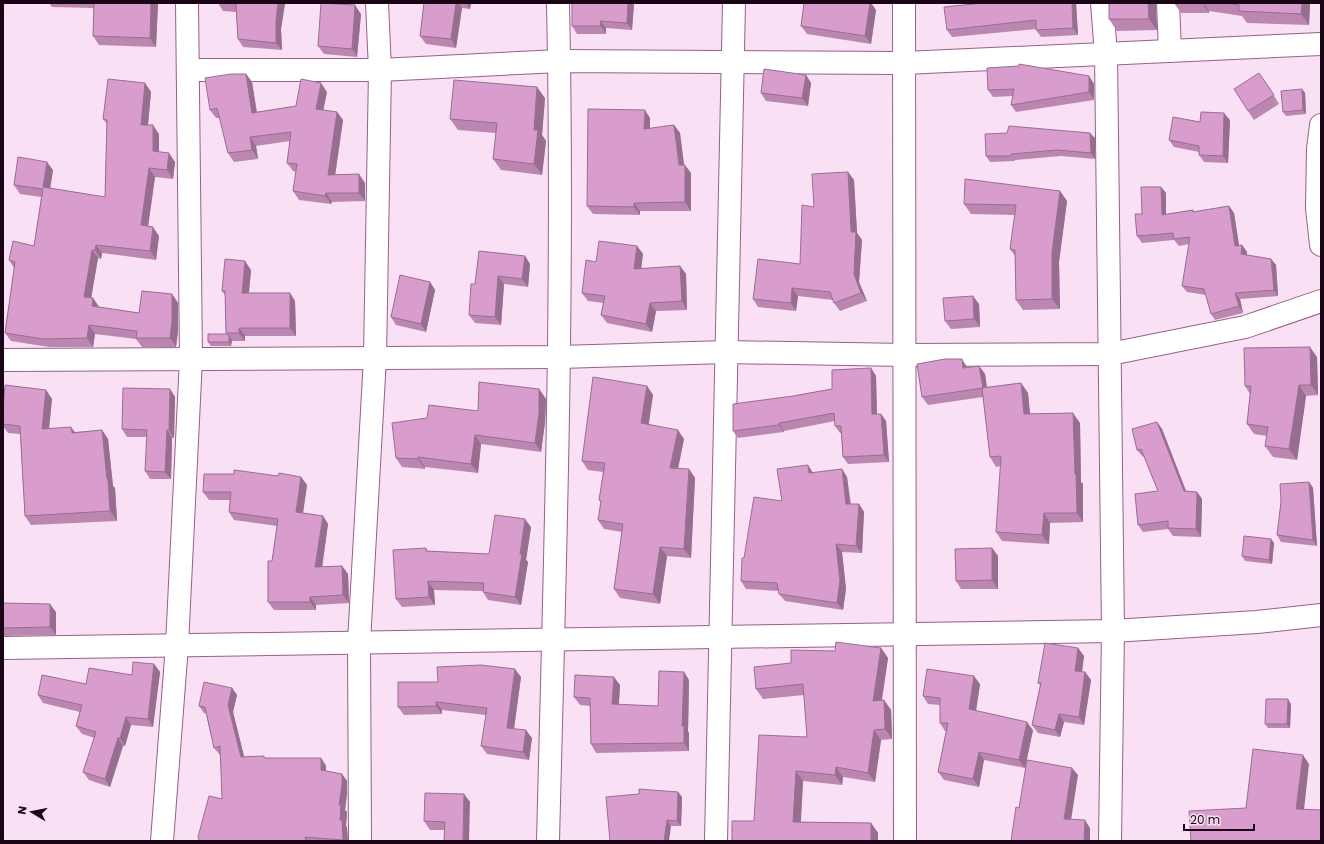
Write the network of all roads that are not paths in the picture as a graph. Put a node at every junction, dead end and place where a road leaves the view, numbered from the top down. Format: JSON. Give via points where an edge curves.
{"nodes":[{"id":1,"x":187,"y":3,"type":"edge"},
{"id":2,"x":377,"y":3,"type":"edge"},
{"id":3,"x":558,"y":3,"type":"edge"},
{"id":4,"x":734,"y":3,"type":"edge"},
{"id":5,"x":904,"y":3,"type":"edge"},
{"id":6,"x":1102,"y":3,"type":"edge"},
{"id":7,"x":1168,"y":3,"type":"edge"},
{"id":8,"x":1321,"y":44,"type":"edge"},
{"id":9,"x":1170,"y":51,"type":"junction"},
{"id":10,"x":1106,"y":54,"type":"junction"},
{"id":11,"x":559,"y":61,"type":"junction"},
{"id":12,"x":732,"y":62,"type":"junction"},
{"id":13,"x":904,"y":62,"type":"junction"},
{"id":14,"x":188,"y":70,"type":"junction"},
{"id":15,"x":380,"y":70,"type":"junction"},
{"id":16,"x":1321,"y":125,"type":"edge"},
{"id":17,"x":1321,"y":245,"type":"edge"},
{"id":18,"x":1321,"y":301,"type":"edge"},
{"id":19,"x":726,"y":352,"type":"junction"},
{"id":20,"x":1110,"y":354,"type":"junction"},
{"id":21,"x":905,"y":355,"type":"junction"},
{"id":22,"x":560,"y":357,"type":"junction"},
{"id":23,"x":375,"y":358,"type":"junction"},
{"id":24,"x":191,"y":359,"type":"junction"},
{"id":25,"x":3,"y":360,"type":"edge"},
{"id":26,"x":1321,"y":615,"type":"edge"},
{"id":27,"x":1114,"y":631,"type":"junction"},
{"id":28,"x":905,"y":634,"type":"junction"},
{"id":29,"x":720,"y":637,"type":"junction"},
{"id":30,"x":553,"y":640,"type":"junction"},
{"id":31,"x":359,"y":642,"type":"junction"},
{"id":32,"x":178,"y":646,"type":"junction"},
{"id":33,"x":3,"y":648,"type":"edge"},
{"id":34,"x":162,"y":841,"type":"edge"},
{"id":35,"x":360,"y":841,"type":"edge"},
{"id":36,"x":548,"y":841,"type":"edge"},
{"id":37,"x":716,"y":841,"type":"edge"},
{"id":38,"x":905,"y":841,"type":"edge"},
{"id":39,"x":1110,"y":841,"type":"edge"}],
"edges":[{"from":1,"to":14,"type":"street"},
{"from":2,"to":15,"type":"street"},
{"from":3,"to":11,"type":"street"},
{"from":4,"to":12,"type":"street"},
{"from":5,"to":13,"type":"street"},
{"from":6,"to":10,"type":"street"},
{"from":7,"to":9,"type":"street"},
{"from":8,"to":9,"type":"street"},
{"from":9,"to":10,"type":"street"},
{"from":10,"to":13,"type":"street"},
{"from":10,"to":20,"type":"street"},
{"from":11,"to":12,"type":"street"},
{"from":11,"to":15,"type":"street"},
{"from":11,"to":22,"type":"street"},
{"from":12,"to":13,"type":"street"},
{"from":12,"to":19,"type":"street"},
{"from":13,"to":21,"type":"street"},
{"from":14,"to":15,"type":"street"},
{"from":14,"to":24,"type":"street"},
{"from":15,"to":23,"type":"street"},
{"from":16,"to":17,"type":"street","via":[[1317,208]]},
{"from":18,"to":20,"type":"street","via":[[1245,327]]},
{"from":19,"to":21,"type":"street"},
{"from":19,"to":22,"type":"street"},
{"from":19,"to":29,"type":"street"},
{"from":20,"to":21,"type":"street"},
{"from":20,"to":27,"type":"street"},
{"from":21,"to":28,"type":"street"},
{"from":22,"to":23,"type":"street"},
{"from":22,"to":30,"type":"street"},
{"from":23,"to":24,"type":"street"},
{"from":23,"to":31,"type":"street"},
{"from":24,"to":25,"type":"street"},
{"from":24,"to":32,"type":"street"},
{"from":26,"to":27,"type":"street","via":[[1257,622]]},
{"from":27,"to":28,"type":"street"},
{"from":27,"to":39,"type":"street"},
{"from":28,"to":29,"type":"street"},
{"from":28,"to":38,"type":"street"},
{"from":29,"to":30,"type":"street"},
{"from":29,"to":37,"type":"street"},
{"from":30,"to":31,"type":"street"},
{"from":30,"to":36,"type":"street"},
{"from":31,"to":32,"type":"street"},
{"from":31,"to":35,"type":"street"},
{"from":32,"to":33,"type":"street"},
{"from":32,"to":34,"type":"street"}]}
